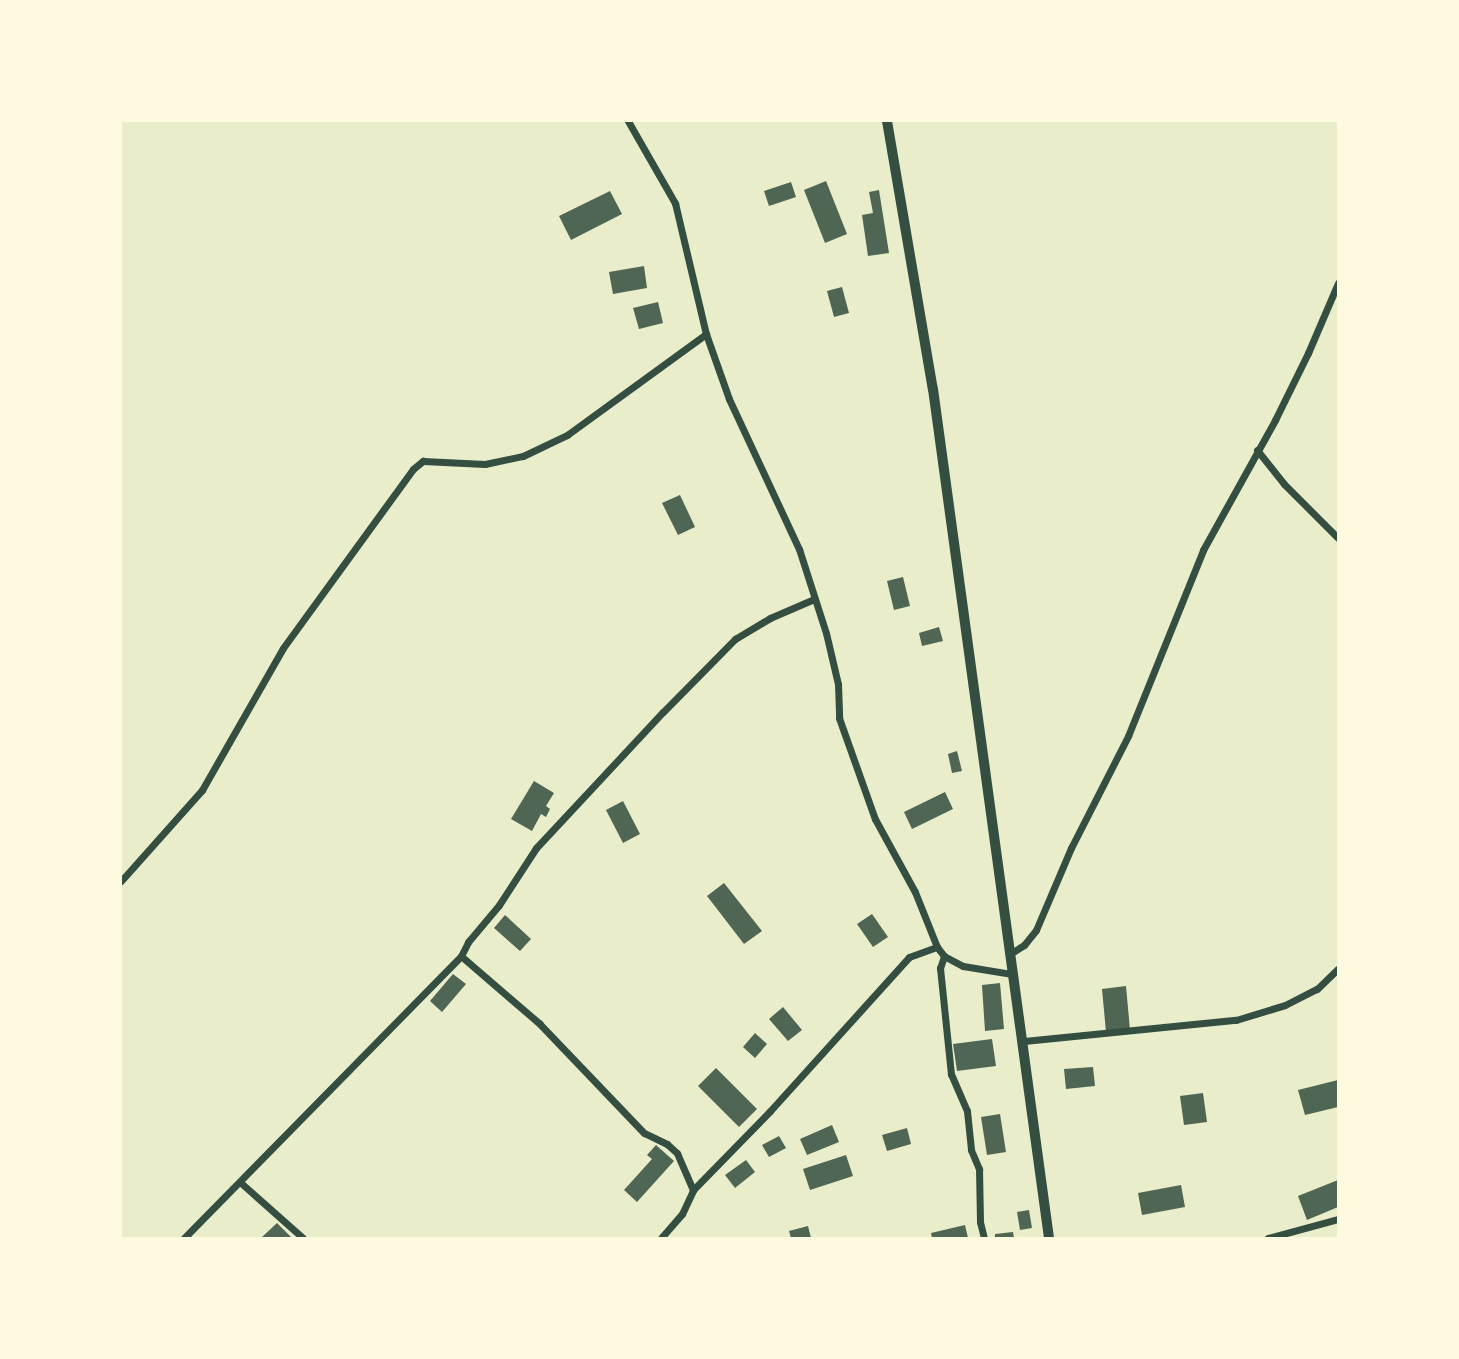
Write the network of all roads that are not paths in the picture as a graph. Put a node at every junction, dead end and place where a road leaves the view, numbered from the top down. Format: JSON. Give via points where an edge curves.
{"nodes":[{"id":1,"x":628,"y":121,"type":"edge"},
{"id":2,"x":887,"y":121,"type":"edge"},
{"id":3,"x":1338,"y":283,"type":"edge"},
{"id":4,"x":706,"y":334,"type":"junction"},
{"id":5,"x":1258,"y":450,"type":"junction"},
{"id":6,"x":1338,"y":538,"type":"edge"},
{"id":7,"x":814,"y":599,"type":"junction"},
{"id":8,"x":121,"y":881,"type":"edge"},
{"id":9,"x":937,"y":947,"type":"junction"},
{"id":10,"x":1010,"y":954,"type":"junction"},
{"id":11,"x":461,"y":956,"type":"junction"},
{"id":12,"x":944,"y":956,"type":"junction"},
{"id":13,"x":1338,"y":969,"type":"edge"},
{"id":14,"x":1012,"y":974,"type":"junction"},
{"id":15,"x":1024,"y":1041,"type":"junction"},
{"id":16,"x":241,"y":1183,"type":"junction"},
{"id":17,"x":693,"y":1190,"type":"junction"},
{"id":18,"x":1338,"y":1220,"type":"edge"},
{"id":19,"x":184,"y":1238,"type":"edge"},
{"id":20,"x":303,"y":1238,"type":"edge"},
{"id":21,"x":661,"y":1238,"type":"edge"},
{"id":22,"x":984,"y":1238,"type":"edge"},
{"id":23,"x":1049,"y":1238,"type":"edge"},
{"id":24,"x":1268,"y":1238,"type":"edge"}],
"edges":[{"from":1,"to":4,"type":"street","via":[[674,203]]},
{"from":2,"to":10,"type":"street","via":[[933,388]]},
{"from":3,"to":5,"type":"street"},
{"from":4,"to":7,"type":"street","via":[[729,399],[799,549]]},
{"from":4,"to":8,"type":"street","via":[[567,435],[523,456],[485,464],[423,461],[413,469],[283,648],[202,790]]},
{"from":5,"to":6,"type":"street","via":[[1284,484]]},
{"from":5,"to":10,"type":"street","via":[[1203,550],[1128,736],[1071,848],[1036,930]]},
{"from":7,"to":9,"type":"street","via":[[838,684],[839,718],[852,762]]},
{"from":7,"to":11,"type":"street","via":[[735,639],[672,702],[536,848]]},
{"from":9,"to":12,"type":"street"},
{"from":9,"to":17,"type":"street","via":[[909,957]]},
{"from":10,"to":14,"type":"street"},
{"from":11,"to":16,"type":"street"},
{"from":11,"to":17,"type":"street","via":[[540,1024],[644,1133],[677,1153]]},
{"from":12,"to":14,"type":"street","via":[[963,966]]},
{"from":12,"to":22,"type":"street","via":[[940,968],[951,1074],[967,1111],[971,1150],[979,1169]]},
{"from":13,"to":15,"type":"street","via":[[1317,989],[1285,1005],[1236,1020]]},
{"from":14,"to":15,"type":"street"},
{"from":15,"to":23,"type":"street"},
{"from":16,"to":19,"type":"street"},
{"from":16,"to":20,"type":"street"},
{"from":17,"to":21,"type":"street","via":[[682,1214]]},
{"from":18,"to":24,"type":"street"}]}
